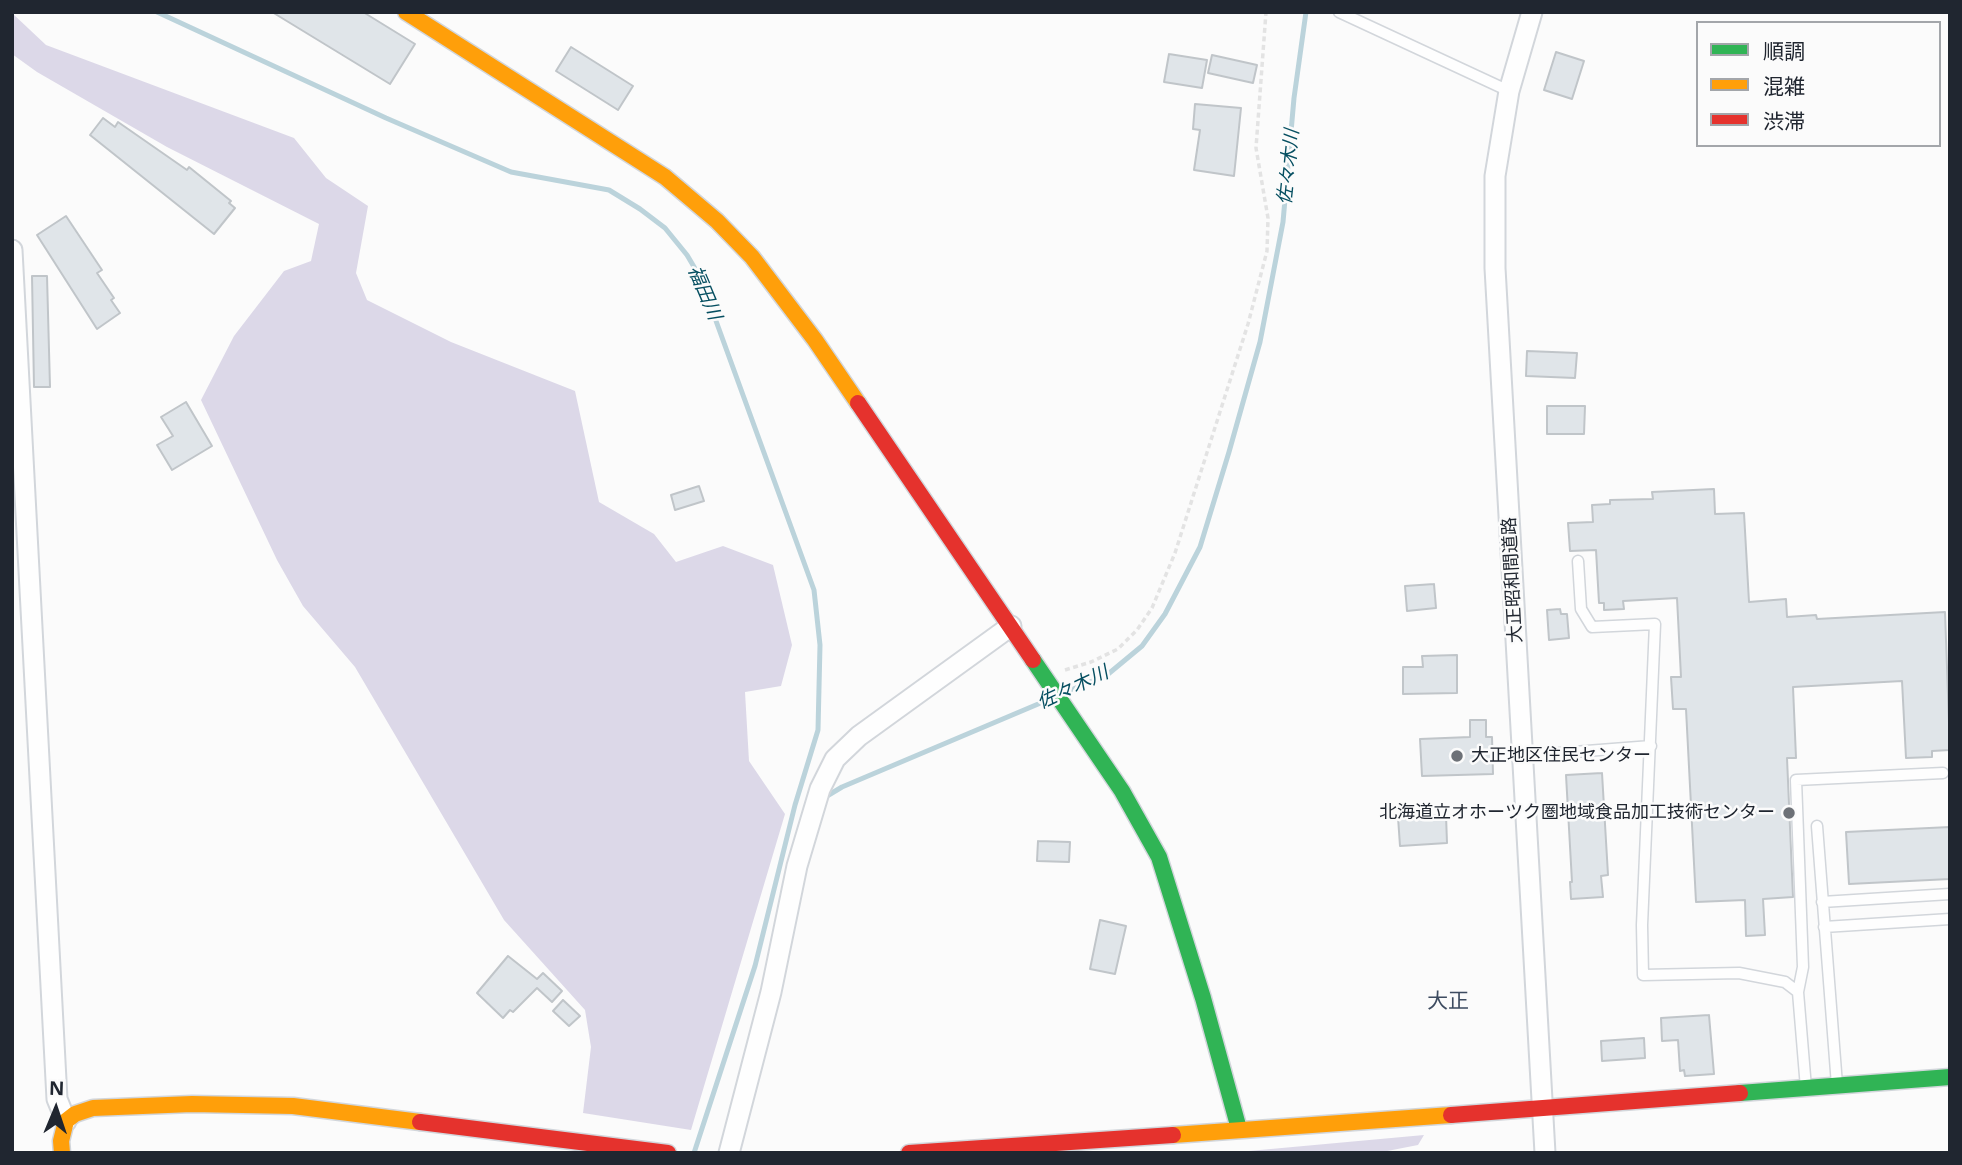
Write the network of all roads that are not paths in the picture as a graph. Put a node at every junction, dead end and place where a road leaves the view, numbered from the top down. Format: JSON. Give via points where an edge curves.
{"nodes":[{"id":1,"x":406,"y":12,"type":"edge"},
{"id":2,"x":1339,"y":12,"type":"edge"},
{"id":3,"x":1532,"y":12,"type":"edge"},
{"id":4,"x":1509,"y":91,"type":"junction"},
{"id":5,"x":12,"y":250,"type":"edge"},
{"id":6,"x":1578,"y":561,"type":"dead end"},
{"id":7,"x":1011,"y":626,"type":"junction"},
{"id":8,"x":1651,"y":746,"type":"junction"},
{"id":9,"x":1522,"y":756,"type":"junction"},
{"id":10,"x":1944,"y":773,"type":"dead end"},
{"id":11,"x":1817,"y":826,"type":"dead end"},
{"id":12,"x":1950,"y":894,"type":"edge"},
{"id":13,"x":1822,"y":902,"type":"junction"},
{"id":14,"x":1950,"y":919,"type":"edge"},
{"id":15,"x":1824,"y":927,"type":"junction"},
{"id":16,"x":1798,"y":992,"type":"junction"},
{"id":17,"x":1950,"y":1077,"type":"edge"},
{"id":18,"x":1837,"y":1086,"type":"junction"},
{"id":19,"x":1806,"y":1089,"type":"junction"},
{"id":20,"x":1542,"y":1109,"type":"junction"},
{"id":21,"x":66,"y":1121,"type":"junction"},
{"id":22,"x":1239,"y":1129,"type":"junction"},
{"id":23,"x":62,"y":1153,"type":"edge"},
{"id":24,"x":668,"y":1153,"type":"edge"},
{"id":25,"x":729,"y":1153,"type":"edge"},
{"id":26,"x":909,"y":1153,"type":"edge"},
{"id":27,"x":1545,"y":1153,"type":"edge"}],
"edges":[{"from":1,"to":7,"type":"street","via":[[665,177],[717,220],[752,257],[815,340]]},
{"from":2,"to":4,"type":"lane"},
{"from":3,"to":4,"type":"street","name":"大正昭和間道路"},
{"from":4,"to":9,"type":"street","name":"大正昭和間道路","via":[[1495,176],[1496,268]]},
{"from":5,"to":21,"type":"street","via":[[57,1099]]},
{"from":6,"to":8,"type":"lane","via":[[1581,609],[1592,626],[1655,624]]},
{"from":7,"to":22,"type":"street","via":[[1122,791],[1159,857]]},
{"from":7,"to":25,"type":"street","via":[[859,736],[835,759],[820,789],[797,866],[771,992]]},
{"from":8,"to":9,"type":"lane"},
{"from":8,"to":16,"type":"lane","via":[[1643,975],[1739,973],[1785,982]]},
{"from":9,"to":20,"type":"street","name":"大正昭和間道路"},
{"from":10,"to":16,"type":"lane","via":[[1796,780],[1803,967]]},
{"from":11,"to":13,"type":"lane"},
{"from":12,"to":13,"type":"lane"},
{"from":13,"to":15,"type":"lane"},
{"from":14,"to":15,"type":"lane"},
{"from":15,"to":18,"type":"lane"},
{"from":16,"to":19,"type":"lane"},
{"from":17,"to":18,"type":"street"},
{"from":18,"to":19,"type":"street"},
{"from":19,"to":20,"type":"street"},
{"from":20,"to":22,"type":"street"},
{"from":20,"to":27,"type":"street","name":"大正昭和間道路"},
{"from":21,"to":23,"type":"street"},
{"from":21,"to":24,"type":"street","via":[[93,1108],[293,1106]]},
{"from":22,"to":26,"type":"street"}]}
